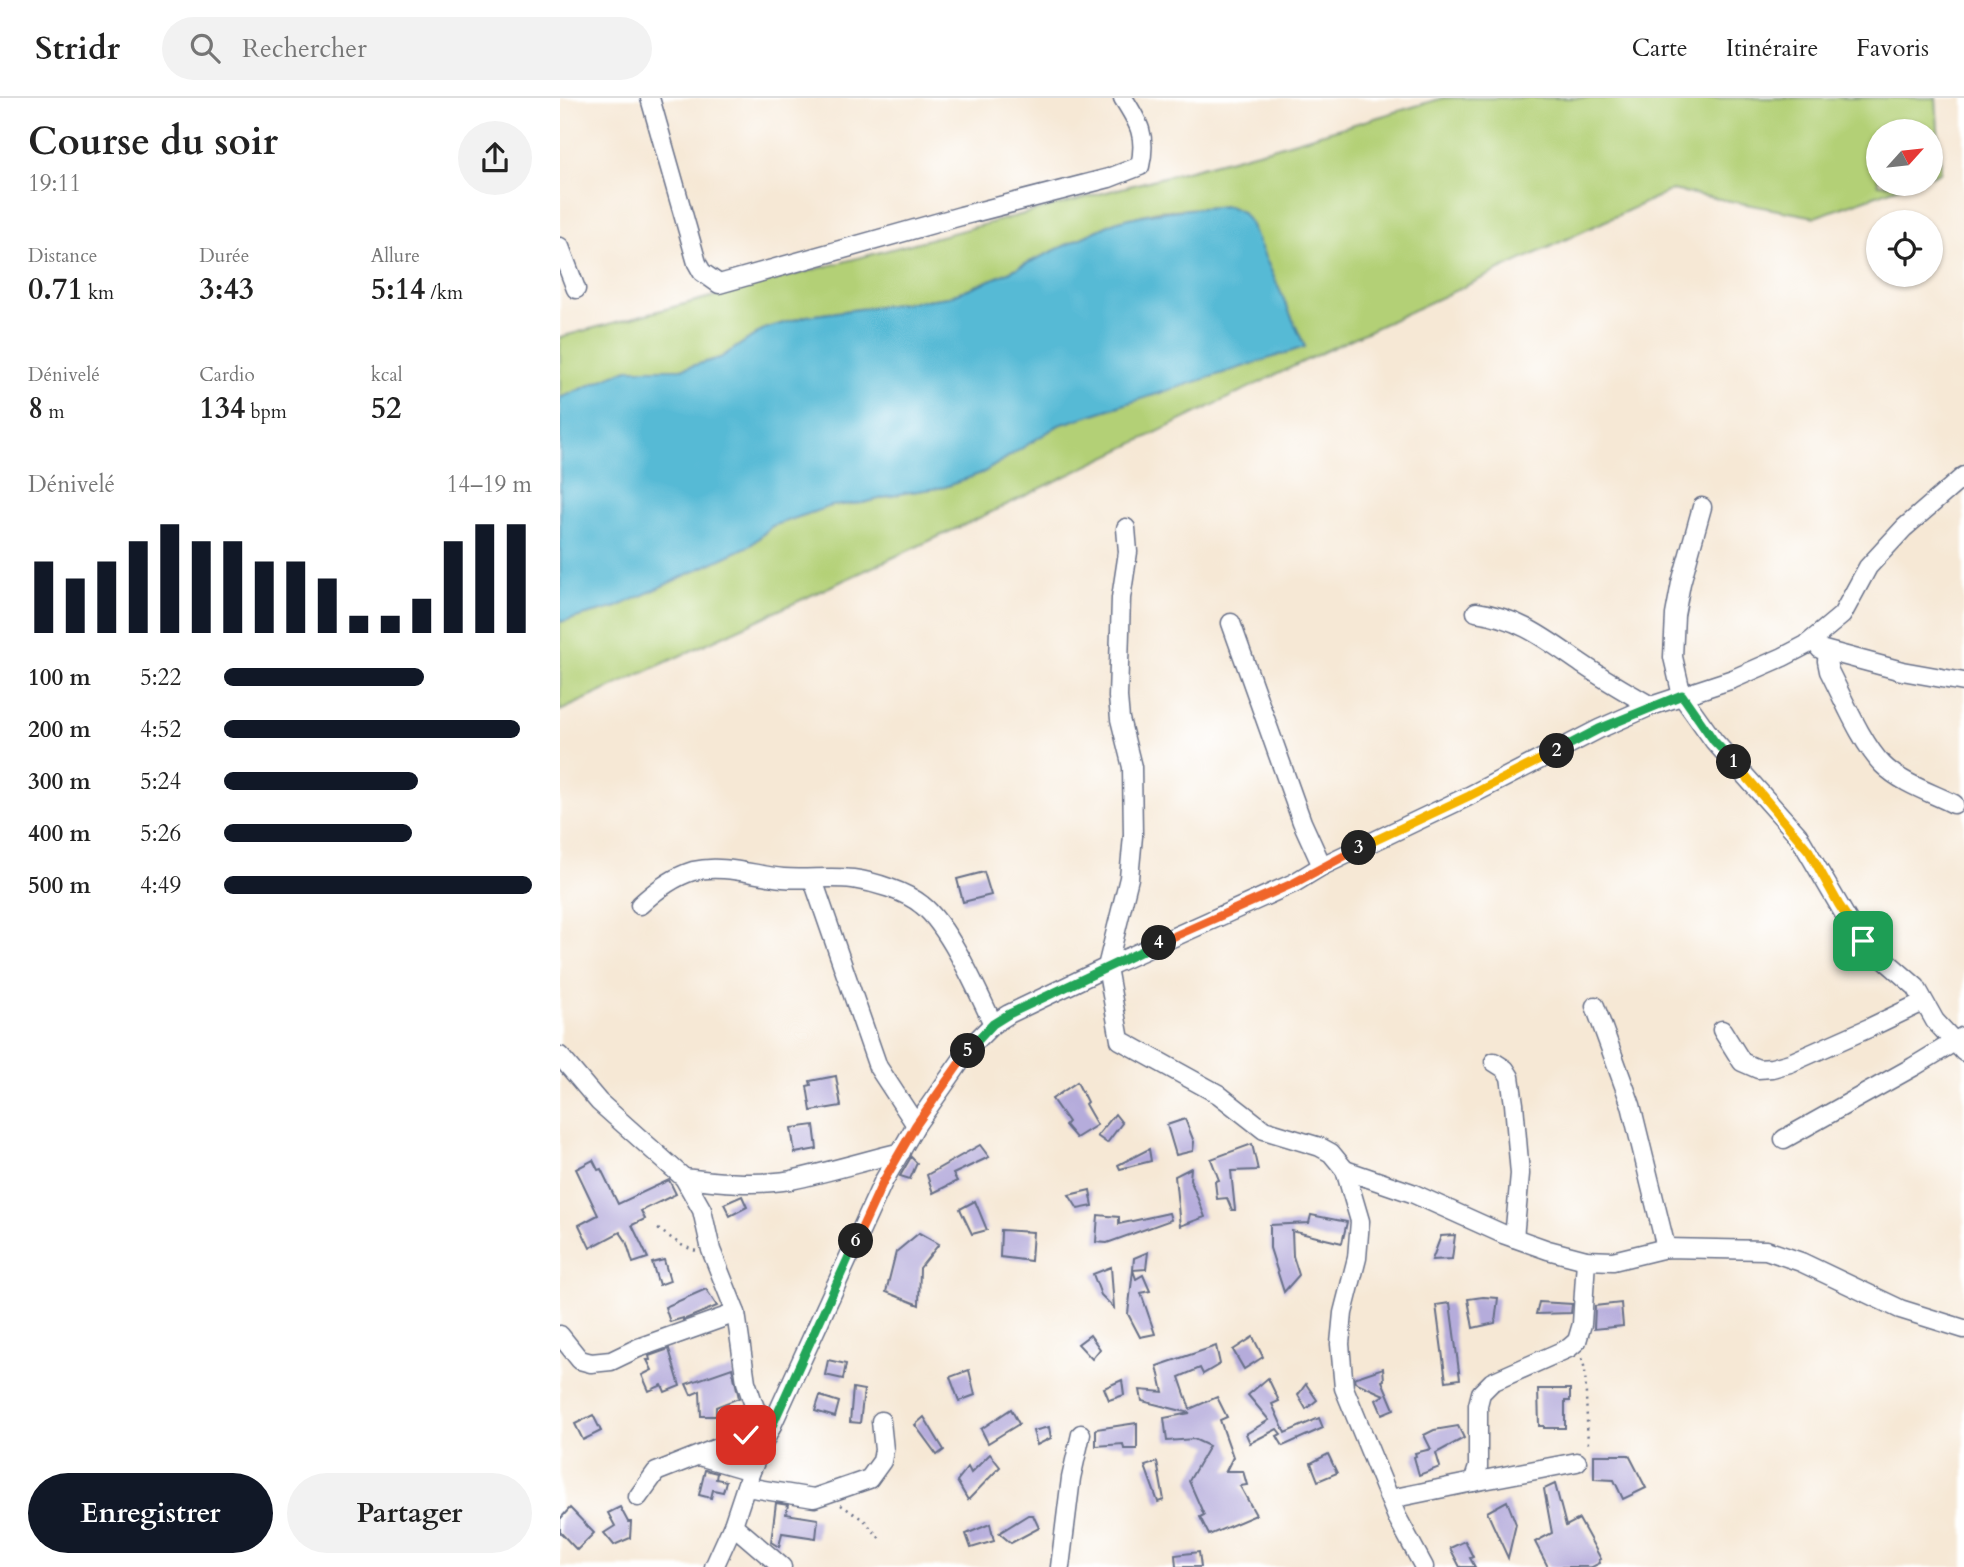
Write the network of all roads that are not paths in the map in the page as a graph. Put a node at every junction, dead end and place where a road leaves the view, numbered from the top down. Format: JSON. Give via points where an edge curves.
{"nodes":[{"id":1,"x":650,"y":98,"type":"edge"},
{"id":2,"x":1124,"y":98,"type":"edge"},
{"id":3,"x":560,"y":247,"type":"edge"},
{"id":4,"x":576,"y":289,"type":"dead end"},
{"id":5,"x":1964,"y":476,"type":"edge"},
{"id":6,"x":1702,"y":508,"type":"dead end"},
{"id":7,"x":1126,"y":528,"type":"dead end"},
{"id":8,"x":1476,"y":612,"type":"dead end"},
{"id":9,"x":1231,"y":623,"type":"dead end"},
{"id":10,"x":1806,"y":645,"type":"junction"},
{"id":11,"x":1828,"y":652,"type":"junction"},
{"id":12,"x":1964,"y":682,"type":"edge"},
{"id":13,"x":1682,"y":695,"type":"junction"},
{"id":14,"x":1651,"y":706,"type":"junction"},
{"id":15,"x":1954,"y":804,"type":"dead end"},
{"id":16,"x":1322,"y":866,"type":"junction"},
{"id":17,"x":813,"y":880,"type":"junction"},
{"id":18,"x":639,"y":905,"type":"dead end"},
{"id":19,"x":1107,"y":967,"type":"junction"},
{"id":20,"x":1923,"y":1002,"type":"junction"},
{"id":21,"x":1595,"y":1006,"type":"dead end"},
{"id":22,"x":993,"y":1024,"type":"junction"},
{"id":23,"x":1722,"y":1030,"type":"dead end"},
{"id":24,"x":1961,"y":1043,"type":"edge"},
{"id":25,"x":560,"y":1056,"type":"edge"},
{"id":26,"x":1494,"y":1062,"type":"dead end"},
{"id":27,"x":916,"y":1125,"type":"junction"},
{"id":28,"x":1784,"y":1139,"type":"dead end"},
{"id":29,"x":901,"y":1152,"type":"junction"},
{"id":30,"x":1345,"y":1170,"type":"junction"},
{"id":31,"x":684,"y":1178,"type":"junction"},
{"id":32,"x":1514,"y":1238,"type":"junction"},
{"id":33,"x":1665,"y":1248,"type":"junction"},
{"id":34,"x":1586,"y":1259,"type":"junction"},
{"id":35,"x":736,"y":1313,"type":"junction"},
{"id":36,"x":1964,"y":1329,"type":"edge"},
{"id":37,"x":560,"y":1335,"type":"edge"},
{"id":38,"x":881,"y":1421,"type":"dead end"},
{"id":39,"x":769,"y":1426,"type":"junction"},
{"id":40,"x":1081,"y":1434,"type":"dead end"},
{"id":41,"x":699,"y":1456,"type":"junction"},
{"id":42,"x":1577,"y":1462,"type":"dead end"},
{"id":43,"x":748,"y":1479,"type":"junction"},
{"id":44,"x":1473,"y":1482,"type":"junction"},
{"id":45,"x":638,"y":1497,"type":"dead end"},
{"id":46,"x":1390,"y":1499,"type":"junction"},
{"id":47,"x":733,"y":1525,"type":"junction"},
{"id":48,"x":714,"y":1567,"type":"edge"},
{"id":49,"x":782,"y":1567,"type":"edge"},
{"id":50,"x":1059,"y":1567,"type":"edge"},
{"id":51,"x":1424,"y":1567,"type":"edge"}],
"edges":[{"from":1,"to":2,"type":"street","via":[[697,262],[702,272],[719,284],[1140,166],[1144,147],[1139,125]]},
{"from":3,"to":4,"type":"street"},
{"from":5,"to":10,"type":"street","via":[[1903,528],[1868,567],[1842,615]]},
{"from":6,"to":13,"type":"street","via":[[1675,615],[1673,657]]},
{"from":7,"to":19,"type":"street","via":[[1118,697],[1132,767],[1133,836],[1129,878]]},
{"from":8,"to":14,"type":"street","via":[[1498,615],[1543,637]]},
{"from":9,"to":16,"type":"street"},
{"from":10,"to":11,"type":"street"},
{"from":10,"to":13,"type":"street","via":[[1733,679]]},
{"from":11,"to":12,"type":"street"},
{"from":11,"to":15,"type":"street","via":[[1829,671],[1884,766]]},
{"from":13,"to":14,"type":"street"},
{"from":13,"to":20,"type":"street","via":[[1714,741],[1798,835],[1853,929],[1907,978]]},
{"from":14,"to":16,"type":"street"},
{"from":16,"to":19,"type":"street"},
{"from":17,"to":18,"type":"street","via":[[710,868],[674,880]]},
{"from":17,"to":22,"type":"street","via":[[852,879],[887,888],[922,905],[966,968]]},
{"from":17,"to":27,"type":"street","via":[[878,1067]]},
{"from":19,"to":22,"type":"street"},
{"from":19,"to":30,"type":"street","via":[[1120,1040],[1218,1094],[1264,1130],[1331,1153]]},
{"from":20,"to":23,"type":"street","via":[[1772,1068],[1758,1069],[1742,1062]]},
{"from":20,"to":24,"type":"street","via":[[1935,1021]]},
{"from":21,"to":33,"type":"street","via":[[1631,1105]]},
{"from":22,"to":27,"type":"street","via":[[972,1045]]},
{"from":24,"to":28,"type":"street"},
{"from":25,"to":31,"type":"street","via":[[599,1102]]},
{"from":26,"to":32,"type":"street","via":[[1510,1077],[1514,1104],[1520,1174]]},
{"from":27,"to":29,"type":"street"},
{"from":29,"to":31,"type":"street","via":[[790,1180],[762,1183]]},
{"from":29,"to":39,"type":"street"},
{"from":30,"to":32,"type":"street"},
{"from":30,"to":46,"type":"street","via":[[1360,1221],[1340,1344],[1344,1388]]},
{"from":31,"to":35,"type":"street","via":[[702,1210]]},
{"from":32,"to":34,"type":"street"},
{"from":33,"to":34,"type":"street","via":[[1613,1261]]},
{"from":33,"to":36,"type":"street","via":[[1766,1250],[1900,1309]]},
{"from":34,"to":44,"type":"street","via":[[1582,1324],[1576,1342],[1492,1382],[1481,1393],[1478,1467]]},
{"from":35,"to":37,"type":"street","via":[[611,1361],[580,1360]]},
{"from":35,"to":39,"type":"street","via":[[746,1382],[755,1408]]},
{"from":38,"to":43,"type":"street","via":[[882,1461],[869,1479],[814,1498]]},
{"from":39,"to":41,"type":"street"},
{"from":39,"to":43,"type":"street"},
{"from":40,"to":50,"type":"street"},
{"from":41,"to":43,"type":"street"},
{"from":41,"to":45,"type":"street","via":[[656,1472]]},
{"from":42,"to":44,"type":"street"},
{"from":43,"to":47,"type":"street"},
{"from":44,"to":46,"type":"street"},
{"from":46,"to":51,"type":"street"},
{"from":47,"to":48,"type":"street"},
{"from":47,"to":49,"type":"street"}]}
